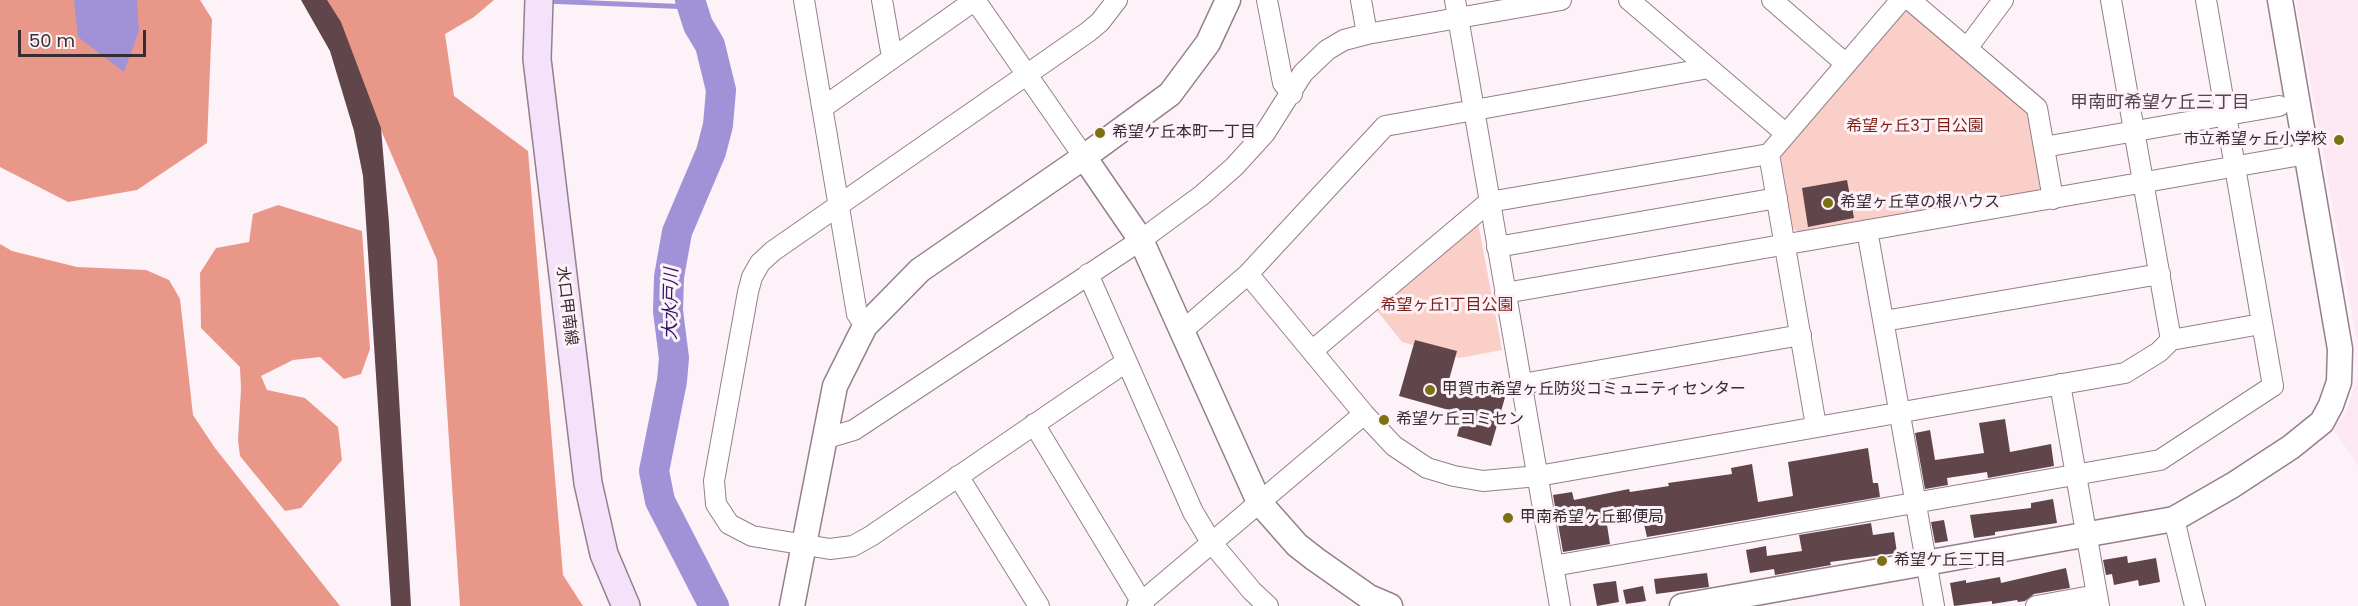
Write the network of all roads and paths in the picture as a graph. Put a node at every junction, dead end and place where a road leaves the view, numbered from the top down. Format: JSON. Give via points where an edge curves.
{"nodes":[{"id":1,"x":539,"y":0,"type":"edge"},
{"id":2,"x":804,"y":0,"type":"edge"},
{"id":3,"x":882,"y":0,"type":"edge"},
{"id":4,"x":975,"y":0,"type":"edge"},
{"id":5,"x":1117,"y":0,"type":"edge"},
{"id":6,"x":1228,"y":0,"type":"edge"},
{"id":7,"x":1267,"y":0,"type":"edge"},
{"id":8,"x":1361,"y":0,"type":"edge"},
{"id":9,"x":1561,"y":0,"type":"edge"},
{"id":10,"x":1629,"y":0,"type":"edge"},
{"id":11,"x":1772,"y":0,"type":"edge"},
{"id":12,"x":1901,"y":0,"type":"edge"},
{"id":13,"x":1910,"y":0,"type":"edge"},
{"id":14,"x":2003,"y":0,"type":"edge"},
{"id":15,"x":2111,"y":0,"type":"edge"},
{"id":16,"x":2206,"y":0,"type":"edge"},
{"id":17,"x":2280,"y":0,"type":"edge"},
{"id":18,"x":1456,"y":10,"type":"edge"},
{"id":19,"x":1367,"y":34,"type":"junction"},
{"id":20,"x":1968,"y":47,"type":"junction"},
{"id":21,"x":892,"y":57,"type":"junction"},
{"id":22,"x":1846,"y":64,"type":"junction"},
{"id":23,"x":1709,"y":68,"type":"junction"},
{"id":24,"x":1026,"y":76,"type":"junction"},
{"id":25,"x":1292,"y":94,"type":"junction"},
{"id":26,"x":2279,"y":106,"type":"dead end"},
{"id":27,"x":822,"y":108,"type":"junction"},
{"id":28,"x":1473,"y":109,"type":"junction"},
{"id":29,"x":2225,"y":115,"type":"junction"},
{"id":30,"x":2135,"y":131,"type":"junction"},
{"id":31,"x":1785,"y":133,"type":"junction"},
{"id":32,"x":2044,"y":147,"type":"junction"},
{"id":33,"x":1769,"y":154,"type":"junction"},
{"id":34,"x":2307,"y":154,"type":"junction"},
{"id":35,"x":1084,"y":157,"type":"junction"},
{"id":36,"x":2234,"y":166,"type":"junction"},
{"id":37,"x":2144,"y":181,"type":"junction"},
{"id":38,"x":1777,"y":198,"type":"junction"},
{"id":39,"x":2053,"y":199,"type":"junction"},
{"id":40,"x":1489,"y":202,"type":"junction"},
{"id":41,"x":839,"y":206,"type":"junction"},
{"id":42,"x":1867,"y":230,"type":"junction"},
{"id":43,"x":1141,"y":240,"type":"junction"},
{"id":44,"x":1785,"y":244,"type":"junction"},
{"id":45,"x":1497,"y":247,"type":"junction"},
{"id":46,"x":1088,"y":274,"type":"junction"},
{"id":47,"x":1248,"y":274,"type":"junction"},
{"id":48,"x":2160,"y":274,"type":"junction"},
{"id":49,"x":1505,"y":293,"type":"junction"},
{"id":50,"x":1884,"y":321,"type":"junction"},
{"id":51,"x":2261,"y":324,"type":"junction"},
{"id":52,"x":865,"y":326,"type":"junction"},
{"id":53,"x":1181,"y":332,"type":"junction"},
{"id":54,"x":1801,"y":335,"type":"junction"},
{"id":55,"x":2171,"y":340,"type":"junction"},
{"id":56,"x":1312,"y":351,"type":"junction"},
{"id":57,"x":1126,"y":362,"type":"junction"},
{"id":58,"x":1522,"y":384,"type":"junction"},
{"id":59,"x":2060,"y":384,"type":"junction"},
{"id":60,"x":1900,"y":412,"type":"junction"},
{"id":61,"x":1364,"y":414,"type":"junction"},
{"id":62,"x":1034,"y":423,"type":"junction"},
{"id":63,"x":1816,"y":426,"type":"junction"},
{"id":64,"x":824,"y":439,"type":"junction"},
{"id":65,"x":2076,"y":475,"type":"junction"},
{"id":66,"x":958,"y":476,"type":"junction"},
{"id":67,"x":1538,"y":476,"type":"junction"},
{"id":68,"x":1259,"y":502,"type":"junction"},
{"id":69,"x":1916,"y":503,"type":"junction"},
{"id":70,"x":2174,"y":519,"type":"junction"},
{"id":71,"x":2086,"y":535,"type":"junction"},
{"id":72,"x":1211,"y":542,"type":"junction"},
{"id":73,"x":803,"y":545,"type":"junction"},
{"id":74,"x":1926,"y":564,"type":"junction"},
{"id":75,"x":1553,"y":566,"type":"junction"},
{"id":76,"x":2098,"y":601,"type":"edge"},
{"id":77,"x":1141,"y":605,"type":"edge"},
{"id":78,"x":626,"y":606,"type":"edge"},
{"id":79,"x":792,"y":606,"type":"edge"},
{"id":80,"x":1039,"y":606,"type":"edge"},
{"id":81,"x":1268,"y":606,"type":"edge"},
{"id":82,"x":1390,"y":606,"type":"edge"},
{"id":83,"x":1560,"y":606,"type":"edge"},
{"id":84,"x":1682,"y":606,"type":"edge"},
{"id":85,"x":1934,"y":606,"type":"edge"},
{"id":86,"x":2036,"y":606,"type":"edge"},
{"id":87,"x":2195,"y":606,"type":"edge"}],
"edges":[{"from":1,"to":78,"type":"main road","name":"水口甲南線","via":[[537,59],[588,483],[604,554]]},
{"from":2,"to":27,"type":"street"},
{"from":3,"to":21,"type":"street"},
{"from":4,"to":21,"type":"street"},
{"from":4,"to":24,"type":"street"},
{"from":5,"to":24,"type":"street","via":[[1094,27]]},
{"from":6,"to":35,"type":"street","via":[[1208,43],[1170,94]]},
{"from":7,"to":25,"type":"street","via":[[1283,82]]},
{"from":8,"to":19,"type":"street"},
{"from":9,"to":18,"type":"street"},
{"from":10,"to":23,"type":"street"},
{"from":11,"to":22,"type":"street"},
{"from":12,"to":22,"type":"street"},
{"from":13,"to":20,"type":"street"},
{"from":14,"to":20,"type":"street"},
{"from":15,"to":30,"type":"street"},
{"from":16,"to":29,"type":"street"},
{"from":17,"to":34,"type":"street"},
{"from":18,"to":19,"type":"street"},
{"from":18,"to":28,"type":"street"},
{"from":19,"to":25,"type":"street","via":[[1327,50],[1303,73]]},
{"from":20,"to":32,"type":"street","via":[[2037,108]]},
{"from":21,"to":27,"type":"street"},
{"from":22,"to":31,"type":"street"},
{"from":23,"to":28,"type":"street"},
{"from":23,"to":31,"type":"street"},
{"from":24,"to":35,"type":"street"},
{"from":24,"to":41,"type":"street"},
{"from":25,"to":43,"type":"street","via":[[1265,133],[1234,167]]},
{"from":26,"to":29,"type":"street"},
{"from":27,"to":41,"type":"street"},
{"from":28,"to":40,"type":"street"},
{"from":28,"to":47,"type":"street","via":[[1385,126]]},
{"from":29,"to":30,"type":"street"},
{"from":29,"to":36,"type":"street"},
{"from":30,"to":32,"type":"street"},
{"from":30,"to":37,"type":"street"},
{"from":31,"to":33,"type":"street"},
{"from":32,"to":39,"type":"street"},
{"from":33,"to":38,"type":"street"},
{"from":33,"to":40,"type":"street"},
{"from":34,"to":36,"type":"street"},
{"from":34,"to":70,"type":"street","via":[[2340,350],[2339,382],[2331,405],[2310,434]]},
{"from":35,"to":43,"type":"street"},
{"from":35,"to":52,"type":"street","via":[[920,270]]},
{"from":36,"to":37,"type":"street"},
{"from":36,"to":51,"type":"street"},
{"from":37,"to":39,"type":"street"},
{"from":37,"to":48,"type":"street"},
{"from":38,"to":44,"type":"street"},
{"from":38,"to":45,"type":"street"},
{"from":39,"to":42,"type":"street"},
{"from":40,"to":45,"type":"street"},
{"from":40,"to":56,"type":"street"},
{"from":41,"to":52,"type":"street","via":[[857,314]]},
{"from":41,"to":73,"type":"street","via":[[772,251],[752,277],[714,481],[719,512],[734,527],[752,536]]},
{"from":42,"to":44,"type":"street"},
{"from":42,"to":50,"type":"street"},
{"from":43,"to":46,"type":"street"},
{"from":43,"to":53,"type":"street"},
{"from":44,"to":49,"type":"street"},
{"from":44,"to":54,"type":"street"},
{"from":45,"to":49,"type":"street"},
{"from":46,"to":57,"type":"street"},
{"from":46,"to":64,"type":"street","via":[[855,430]]},
{"from":47,"to":53,"type":"street"},
{"from":47,"to":56,"type":"street"},
{"from":48,"to":50,"type":"street"},
{"from":48,"to":55,"type":"street"},
{"from":49,"to":58,"type":"street"},
{"from":50,"to":60,"type":"street"},
{"from":51,"to":55,"type":"street"},
{"from":51,"to":65,"type":"street","via":[[2273,386],[2160,460]]},
{"from":52,"to":64,"type":"street","via":[[836,386]]},
{"from":53,"to":68,"type":"street"},
{"from":54,"to":58,"type":"street"},
{"from":54,"to":63,"type":"street"},
{"from":55,"to":59,"type":"street","via":[[2125,373]]},
{"from":56,"to":61,"type":"street"},
{"from":57,"to":62,"type":"street"},
{"from":57,"to":72,"type":"street","via":[[1193,512]]},
{"from":58,"to":67,"type":"street"},
{"from":59,"to":60,"type":"street"},
{"from":59,"to":65,"type":"street"},
{"from":60,"to":63,"type":"street"},
{"from":60,"to":69,"type":"street"},
{"from":61,"to":67,"type":"street","via":[[1394,446],[1427,468],[1483,481]]},
{"from":61,"to":68,"type":"street"},
{"from":62,"to":66,"type":"street"},
{"from":62,"to":77,"type":"street"},
{"from":63,"to":67,"type":"street"},
{"from":64,"to":73,"type":"street"},
{"from":65,"to":69,"type":"street"},
{"from":65,"to":71,"type":"street"},
{"from":66,"to":73,"type":"street","via":[[861,543],[831,549]]},
{"from":66,"to":80,"type":"street"},
{"from":67,"to":75,"type":"street"},
{"from":68,"to":72,"type":"street"},
{"from":68,"to":82,"type":"street","via":[[1315,559],[1368,597]]},
{"from":69,"to":74,"type":"street"},
{"from":69,"to":75,"type":"street"},
{"from":70,"to":71,"type":"street"},
{"from":70,"to":87,"type":"street"},
{"from":71,"to":74,"type":"street"},
{"from":71,"to":76,"type":"street"},
{"from":72,"to":77,"type":"street"},
{"from":72,"to":81,"type":"street"},
{"from":73,"to":79,"type":"street"},
{"from":74,"to":84,"type":"street"},
{"from":74,"to":85,"type":"street"},
{"from":75,"to":83,"type":"street"},
{"from":76,"to":86,"type":"street"}]}
